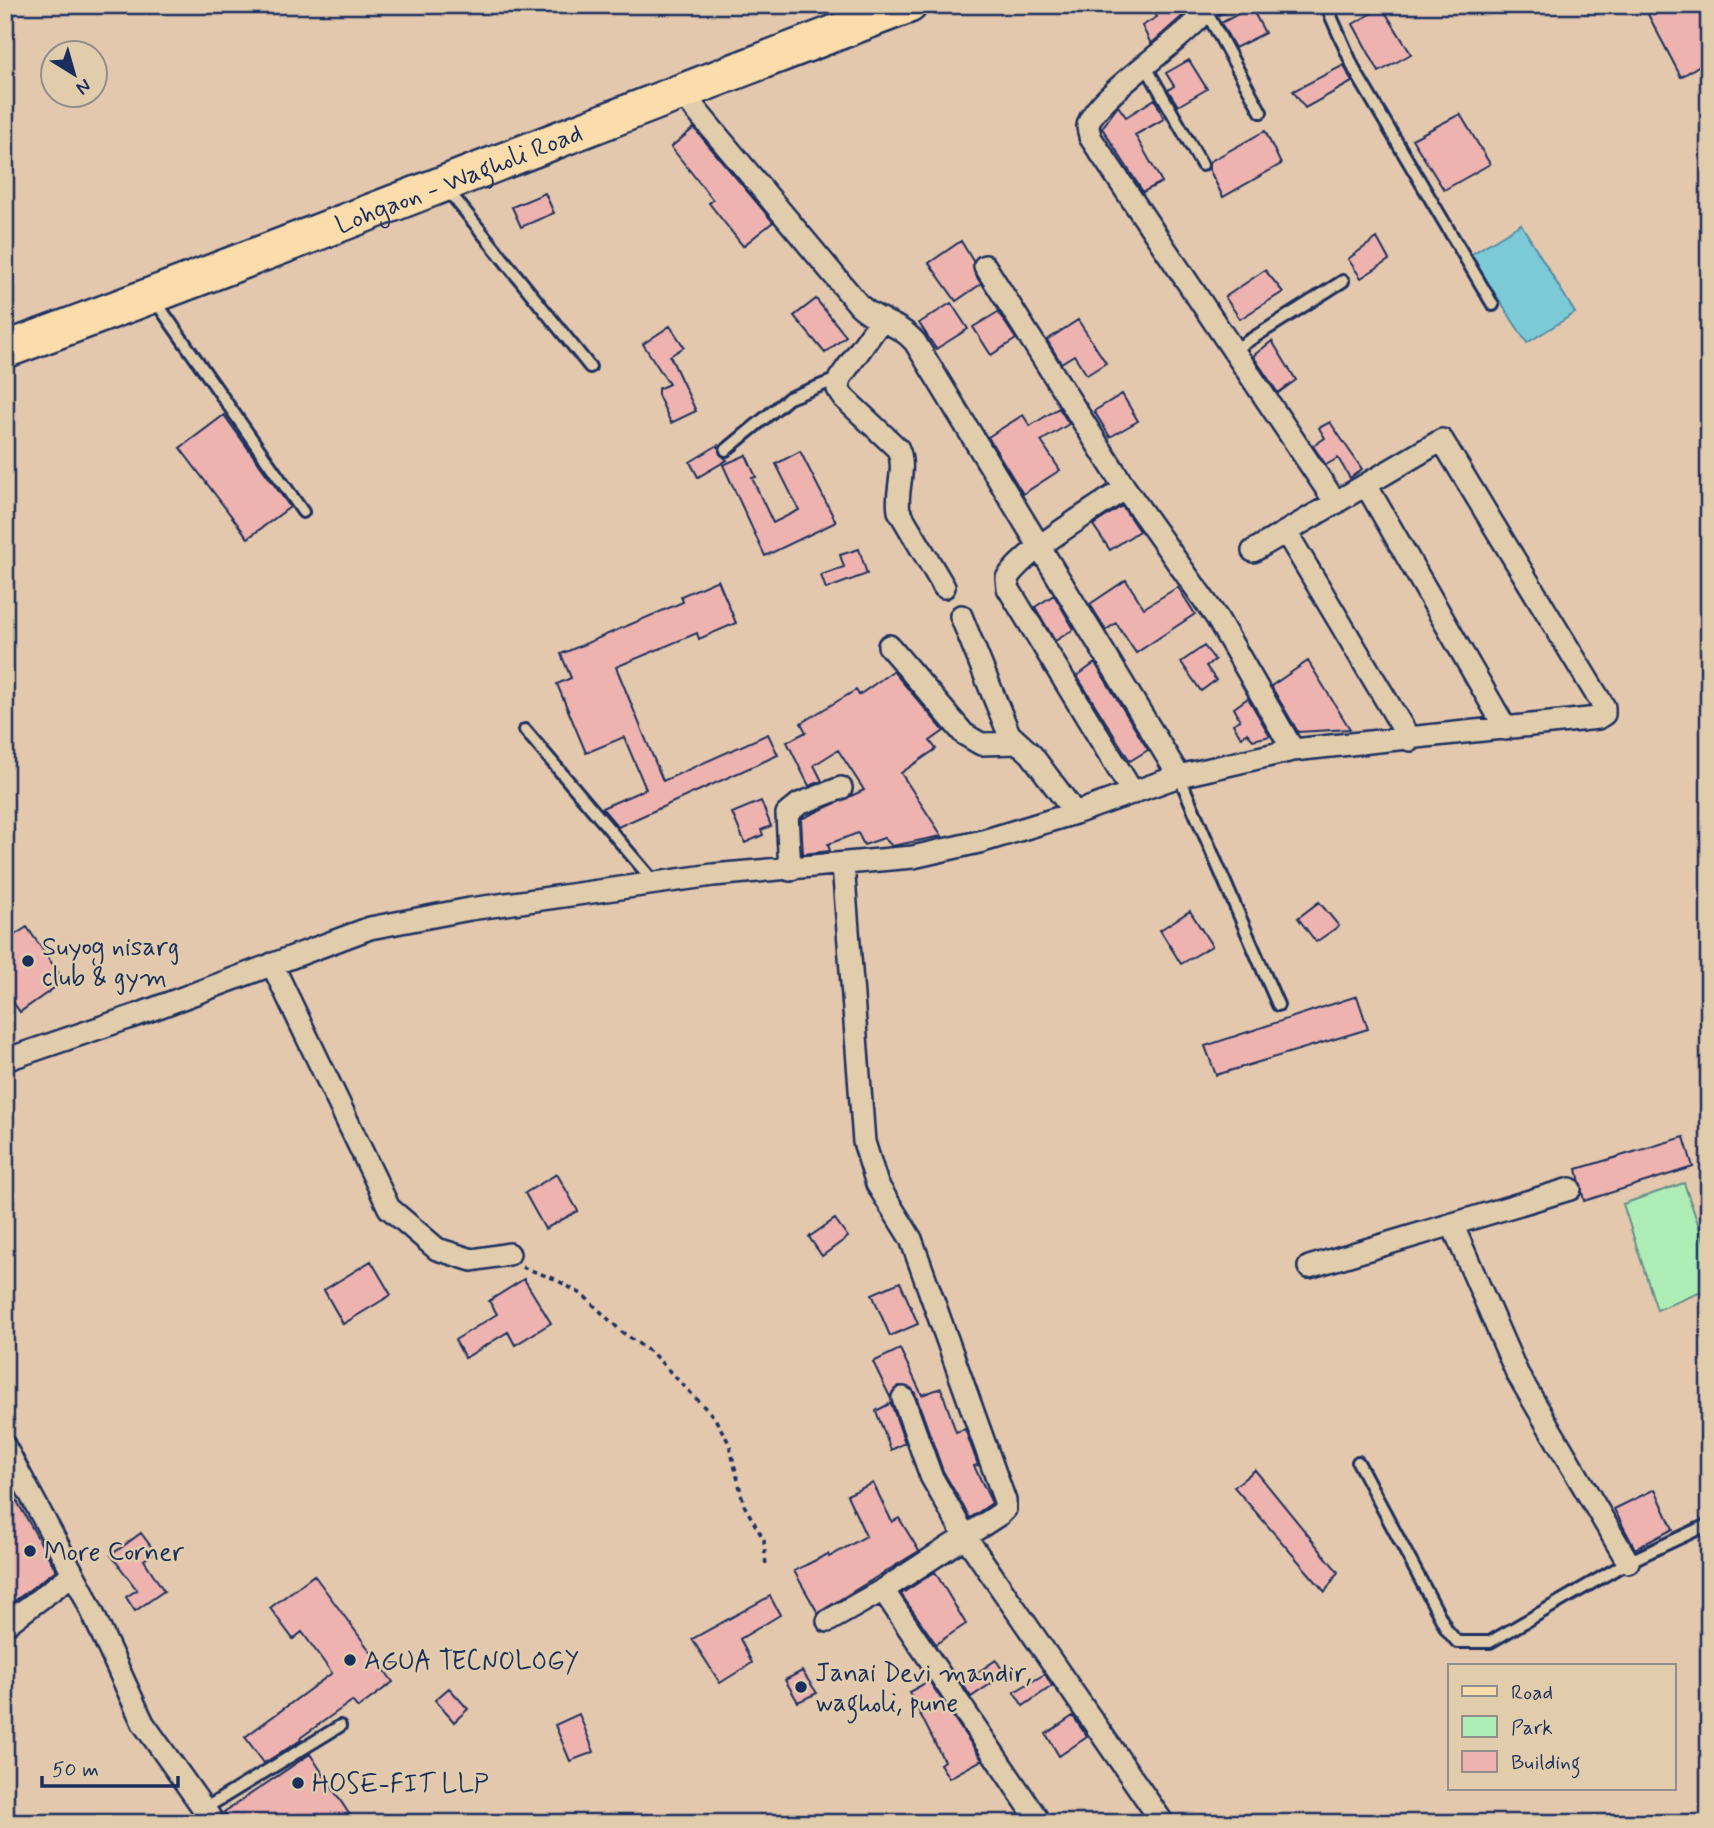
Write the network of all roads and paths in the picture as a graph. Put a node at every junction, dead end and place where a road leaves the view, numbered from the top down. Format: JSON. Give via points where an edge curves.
{"nodes":[{"id":1,"x":909,"y":5,"type":"edge"},
{"id":2,"x":1223,"y":5,"type":"edge"},
{"id":3,"x":1326,"y":5,"type":"edge"},
{"id":4,"x":1203,"y":11,"type":"edge"},
{"id":5,"x":1145,"y":65,"type":"junction"},
{"id":6,"x":680,"y":91,"type":"junction"},
{"id":7,"x":1261,"y":112,"type":"dead end"},
{"id":8,"x":1202,"y":165,"type":"dead end"},
{"id":9,"x":445,"y":186,"type":"junction"},
{"id":10,"x":985,"y":266,"type":"dead end"},
{"id":11,"x":1343,"y":281,"type":"dead end"},
{"id":12,"x":152,"y":296,"type":"junction"},
{"id":13,"x":1493,"y":305,"type":"dead end"},
{"id":14,"x":882,"y":319,"type":"junction"},
{"id":15,"x":5,"y":350,"type":"edge"},
{"id":16,"x":1234,"y":350,"type":"junction"},
{"id":17,"x":590,"y":367,"type":"dead end"},
{"id":18,"x":840,"y":378,"type":"junction"},
{"id":19,"x":726,"y":450,"type":"dead end"},
{"id":20,"x":1366,"y":485,"type":"junction"},
{"id":21,"x":1125,"y":488,"type":"junction"},
{"id":22,"x":1336,"y":503,"type":"junction"},
{"id":23,"x":303,"y":512,"type":"dead end"},
{"id":24,"x":1286,"y":533,"type":"junction"},
{"id":25,"x":1041,"y":548,"type":"junction"},
{"id":26,"x":1253,"y":551,"type":"dead end"},
{"id":27,"x":944,"y":587,"type":"dead end"},
{"id":28,"x":961,"y":616,"type":"dead end"},
{"id":29,"x":889,"y":646,"type":"dead end"},
{"id":30,"x":1506,"y":729,"type":"junction"},
{"id":31,"x":525,"y":730,"type":"dead end"},
{"id":32,"x":1410,"y":740,"type":"junction"},
{"id":33,"x":1017,"y":743,"type":"junction"},
{"id":34,"x":1293,"y":750,"type":"junction"},
{"id":35,"x":1179,"y":776,"type":"junction"},
{"id":36,"x":841,"y":788,"type":"dead end"},
{"id":37,"x":1133,"y":793,"type":"junction"},
{"id":38,"x":1074,"y":813,"type":"junction"},
{"id":39,"x":843,"y":864,"type":"junction"},
{"id":40,"x":790,"y":870,"type":"junction"},
{"id":41,"x":655,"y":883,"type":"junction"},
{"id":42,"x":272,"y":964,"type":"junction"},
{"id":43,"x":1278,"y":1005,"type":"dead end"},
{"id":44,"x":5,"y":1060,"type":"edge"},
{"id":45,"x":1570,"y":1189,"type":"dead end"},
{"id":46,"x":1452,"y":1224,"type":"junction"},
{"id":47,"x":509,"y":1255,"type":"joint"},
{"id":48,"x":1310,"y":1267,"type":"dead end"},
{"id":49,"x":903,"y":1398,"type":"dead end"},
{"id":50,"x":5,"y":1447,"type":"edge"},
{"id":51,"x":1359,"y":1462,"type":"dead end"},
{"id":52,"x":1709,"y":1524,"type":"edge"},
{"id":53,"x":965,"y":1536,"type":"junction"},
{"id":54,"x":1628,"y":1562,"type":"junction"},
{"id":55,"x":766,"y":1567,"type":"dead end"},
{"id":56,"x":73,"y":1574,"type":"junction"},
{"id":57,"x":883,"y":1590,"type":"junction"},
{"id":58,"x":828,"y":1621,"type":"dead end"},
{"id":59,"x":5,"y":1625,"type":"edge"},
{"id":60,"x":340,"y":1726,"type":"dead end"},
{"id":61,"x":209,"y":1816,"type":"edge"},
{"id":62,"x":1040,"y":1823,"type":"edge"},
{"id":63,"x":1163,"y":1823,"type":"edge"}],
"edges":[{"from":1,"to":6,"type":"main road","name":"Lohgaon - Wagholi Road"},
{"from":2,"to":4,"type":"lane"},
{"from":3,"to":13,"type":"lane","via":[[1355,71]]},
{"from":4,"to":5,"type":"street","via":[[1193,27]]},
{"from":4,"to":7,"type":"lane"},
{"from":5,"to":8,"type":"lane"},
{"from":5,"to":16,"type":"street","via":[[1094,113],[1088,126],[1090,137]]},
{"from":6,"to":9,"type":"main road","name":"Lohgaon - Wagholi Road"},
{"from":6,"to":14,"type":"street","via":[[859,305]]},
{"from":9,"to":12,"type":"main road","name":"Lohgaon - Wagholi Road"},
{"from":9,"to":17,"type":"lane"},
{"from":10,"to":21,"type":"street"},
{"from":11,"to":16,"type":"lane"},
{"from":12,"to":15,"type":"main road","name":"Lohgaon - Wagholi Road"},
{"from":12,"to":23,"type":"lane"},
{"from":14,"to":18,"type":"street"},
{"from":14,"to":25,"type":"street","via":[[904,329],[915,342]]},
{"from":16,"to":22,"type":"street"},
{"from":18,"to":19,"type":"lane","via":[[789,398]]},
{"from":18,"to":27,"type":"street","via":[[838,389],[844,398],[898,449],[902,460],[899,511]]},
{"from":20,"to":22,"type":"street"},
{"from":20,"to":30,"type":"street"},
{"from":20,"to":30,"type":"street","via":[[1442,440],[1604,707],[1598,718]]},
{"from":21,"to":25,"type":"street"},
{"from":21,"to":34,"type":"street","via":[[1217,618]]},
{"from":22,"to":24,"type":"street"},
{"from":24,"to":26,"type":"street"},
{"from":24,"to":32,"type":"street"},
{"from":25,"to":35,"type":"street"},
{"from":25,"to":37,"type":"street","via":[[1014,568],[1007,578],[1008,588]]},
{"from":28,"to":33,"type":"street","via":[[1000,719]]},
{"from":29,"to":33,"type":"street","via":[[964,734],[981,744]]},
{"from":30,"to":32,"type":"street"},
{"from":31,"to":41,"type":"lane"},
{"from":32,"to":34,"type":"street"},
{"from":33,"to":38,"type":"street","via":[[1031,754]]},
{"from":34,"to":35,"type":"street"},
{"from":35,"to":37,"type":"street"},
{"from":35,"to":43,"type":"lane"},
{"from":36,"to":40,"type":"street","via":[[799,804],[787,814]]},
{"from":37,"to":38,"type":"street"},
{"from":38,"to":39,"type":"street","via":[[913,857]]},
{"from":39,"to":40,"type":"street"},
{"from":39,"to":53,"type":"street","via":[[864,1142],[870,1167],[911,1239],[1005,1501],[1000,1514]]},
{"from":40,"to":41,"type":"street"},
{"from":41,"to":42,"type":"street","via":[[370,928]]},
{"from":42,"to":44,"type":"street"},
{"from":42,"to":47,"type":"street","via":[[389,1208],[437,1249],[472,1260]]},
{"from":45,"to":46,"type":"street"},
{"from":46,"to":48,"type":"street"},
{"from":46,"to":54,"type":"street","via":[[1517,1373]]},
{"from":47,"to":55,"type":"path","via":[[520,1266],[583,1295],[653,1354],[714,1417],[729,1443],[744,1505],[764,1541]]},
{"from":49,"to":53,"type":"street","via":[[930,1476]]},
{"from":50,"to":56,"type":"street"},
{"from":51,"to":54,"type":"lane","via":[[1457,1642],[1490,1642]]},
{"from":52,"to":54,"type":"lane"},
{"from":53,"to":57,"type":"street"},
{"from":53,"to":63,"type":"street"},
{"from":56,"to":59,"type":"street"},
{"from":56,"to":61,"type":"street","via":[[143,1723]]},
{"from":57,"to":58,"type":"street"},
{"from":57,"to":62,"type":"street"},
{"from":60,"to":61,"type":"lane"}]}
